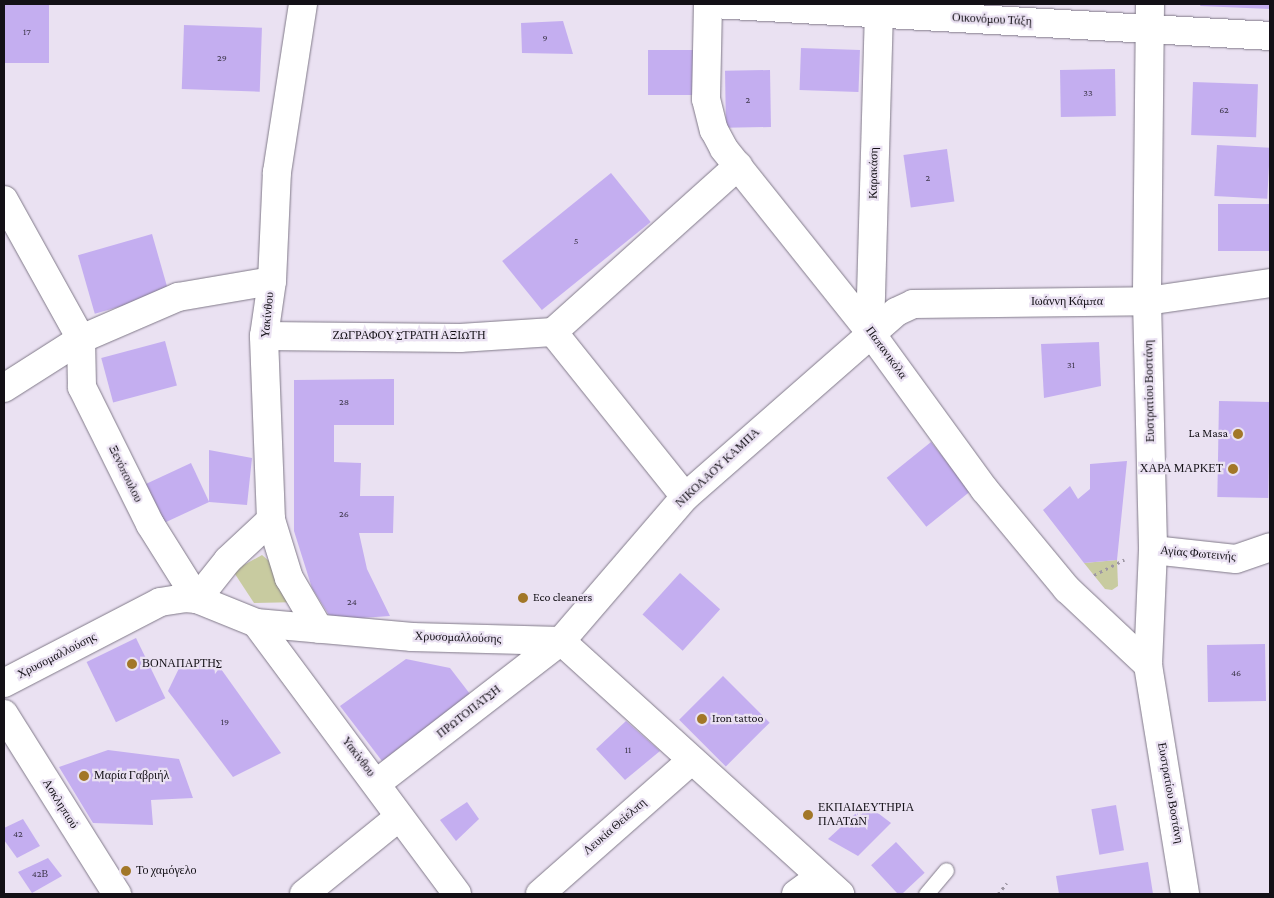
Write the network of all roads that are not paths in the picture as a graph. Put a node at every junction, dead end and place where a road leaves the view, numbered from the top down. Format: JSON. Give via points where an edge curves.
{"nodes":[{"id":1,"x":303,"y":4,"type":"edge"},
{"id":2,"x":708,"y":4,"type":"edge"},
{"id":3,"x":714,"y":4,"type":"edge"},
{"id":4,"x":879,"y":15,"type":"junction"},
{"id":5,"x":1150,"y":16,"type":"edge"},
{"id":6,"x":1270,"y":36,"type":"edge"},
{"id":7,"x":738,"y":166,"type":"junction"},
{"id":8,"x":4,"y":200,"type":"edge"},
{"id":9,"x":272,"y":281,"type":"junction"},
{"id":10,"x":1270,"y":283,"type":"edge"},
{"id":11,"x":1147,"y":301,"type":"junction"},
{"id":12,"x":552,"y":332,"type":"junction"},
{"id":13,"x":870,"y":332,"type":"junction"},
{"id":14,"x":264,"y":336,"type":"junction"},
{"id":15,"x":81,"y":339,"type":"junction"},
{"id":16,"x":4,"y":388,"type":"edge"},
{"id":17,"x":685,"y":497,"type":"junction"},
{"id":18,"x":271,"y":520,"type":"junction"},
{"id":19,"x":1270,"y":547,"type":"edge"},
{"id":20,"x":1153,"y":550,"type":"junction"},
{"id":21,"x":198,"y":599,"type":"junction"},
{"id":22,"x":256,"y":623,"type":"junction"},
{"id":23,"x":319,"y":629,"type":"junction"},
{"id":24,"x":561,"y":641,"type":"junction"},
{"id":25,"x":1148,"y":665,"type":"junction"},
{"id":26,"x":4,"y":683,"type":"edge"},
{"id":27,"x":4,"y":714,"type":"edge"},
{"id":28,"x":691,"y":761,"type":"junction"},
{"id":29,"x":377,"y":783,"type":"junction"},
{"id":30,"x":400,"y":816,"type":"junction"},
{"id":31,"x":946,"y":870,"type":"dead end"},
{"id":32,"x":818,"y":878,"type":"junction"},
{"id":33,"x":117,"y":894,"type":"edge"},
{"id":34,"x":304,"y":894,"type":"edge"},
{"id":35,"x":457,"y":894,"type":"edge"},
{"id":36,"x":540,"y":894,"type":"edge"},
{"id":37,"x":796,"y":894,"type":"edge"},
{"id":38,"x":840,"y":894,"type":"edge"},
{"id":39,"x":926,"y":894,"type":"edge"},
{"id":40,"x":1185,"y":894,"type":"edge"}],
"edges":[{"from":1,"to":9,"type":"street","name":"Υακίνθου","via":[[277,172]]},
{"from":2,"to":7,"type":"street","name":"Παπανικόλα","via":[[706,99],[714,130]]},
{"from":3,"to":4,"type":"street","name":"Οικονόμου Τάξη"},
{"from":4,"to":5,"type":"street","name":"Οικονόμου Τάξη"},
{"from":4,"to":13,"type":"street","name":"Καρακάση"},
{"from":5,"to":6,"type":"street","name":"Οικονόμου Τάξη"},
{"from":5,"to":11,"type":"street","name":"Ευστρατίου Βοστάνη"},
{"from":7,"to":12,"type":"street"},
{"from":7,"to":13,"type":"street","name":"Παπανικόλα"},
{"from":8,"to":15,"type":"street"},
{"from":9,"to":14,"type":"street","name":"Υακίνθου"},
{"from":9,"to":15,"type":"street","via":[[178,298]]},
{"from":10,"to":11,"type":"street","name":"Ιωάννη Κάμπα"},
{"from":11,"to":13,"type":"street","name":"Ιωάννη Κάμπα","via":[[913,304]]},
{"from":11,"to":20,"type":"street","name":"Ευστρατίου Βοστάνη"},
{"from":12,"to":14,"type":"street","name":"ΖΩΓΡΑΦΟΥ ΣΤΡΑΤΗ ΑΞΙΩΤΗ","via":[[460,338]]},
{"from":12,"to":17,"type":"street"},
{"from":13,"to":17,"type":"street","name":"ΝΙΚΟΛΑΟΥ ΚΑΜΠΑ"},
{"from":13,"to":25,"type":"street","name":"Παπανικόλα","via":[[985,490],[1067,589]]},
{"from":14,"to":18,"type":"street","name":"Υακίνθου"},
{"from":15,"to":16,"type":"street"},
{"from":15,"to":21,"type":"street","name":"Ξενόπουλου","via":[[82,387],[150,524]]},
{"from":17,"to":24,"type":"street","name":"ΝΙΚΟΛΑΟΥ ΚΑΜΠΑ"},
{"from":18,"to":21,"type":"street","via":[[221,567]]},
{"from":18,"to":23,"type":"street","name":"Υακίνθου","via":[[289,578]]},
{"from":19,"to":20,"type":"street","name":"Αγίας Φωτεινής","via":[[1236,559]]},
{"from":20,"to":25,"type":"street","name":"Ευστρατίου Βοστάνη"},
{"from":21,"to":22,"type":"street","name":"Χρυσομαλλούσης"},
{"from":21,"to":26,"type":"street","name":"Χρυσομαλλούσης","via":[[160,602]]},
{"from":22,"to":23,"type":"street","name":"Χρυσομαλλούσης"},
{"from":22,"to":29,"type":"street","name":"Υακίνθου"},
{"from":23,"to":24,"type":"street","name":"Χρυσομαλλούσης","via":[[412,637]]},
{"from":24,"to":28,"type":"street"},
{"from":24,"to":29,"type":"street","name":"ΠΡΩΤΟΠΑΤΣΗ"},
{"from":25,"to":40,"type":"street","name":"Ευστρατίου Βοστάνη"},
{"from":27,"to":33,"type":"street","name":"Ασκληπιού"},
{"from":28,"to":32,"type":"street"},
{"from":28,"to":36,"type":"street","name":"Λευκία Θείελπη"},
{"from":29,"to":30,"type":"street","name":"Υακίνθου"},
{"from":30,"to":34,"type":"street"},
{"from":30,"to":35,"type":"street","name":"Υακίνθου"},
{"from":31,"to":39,"type":"lane"},
{"from":32,"to":37,"type":"street"},
{"from":32,"to":38,"type":"street"}]}
